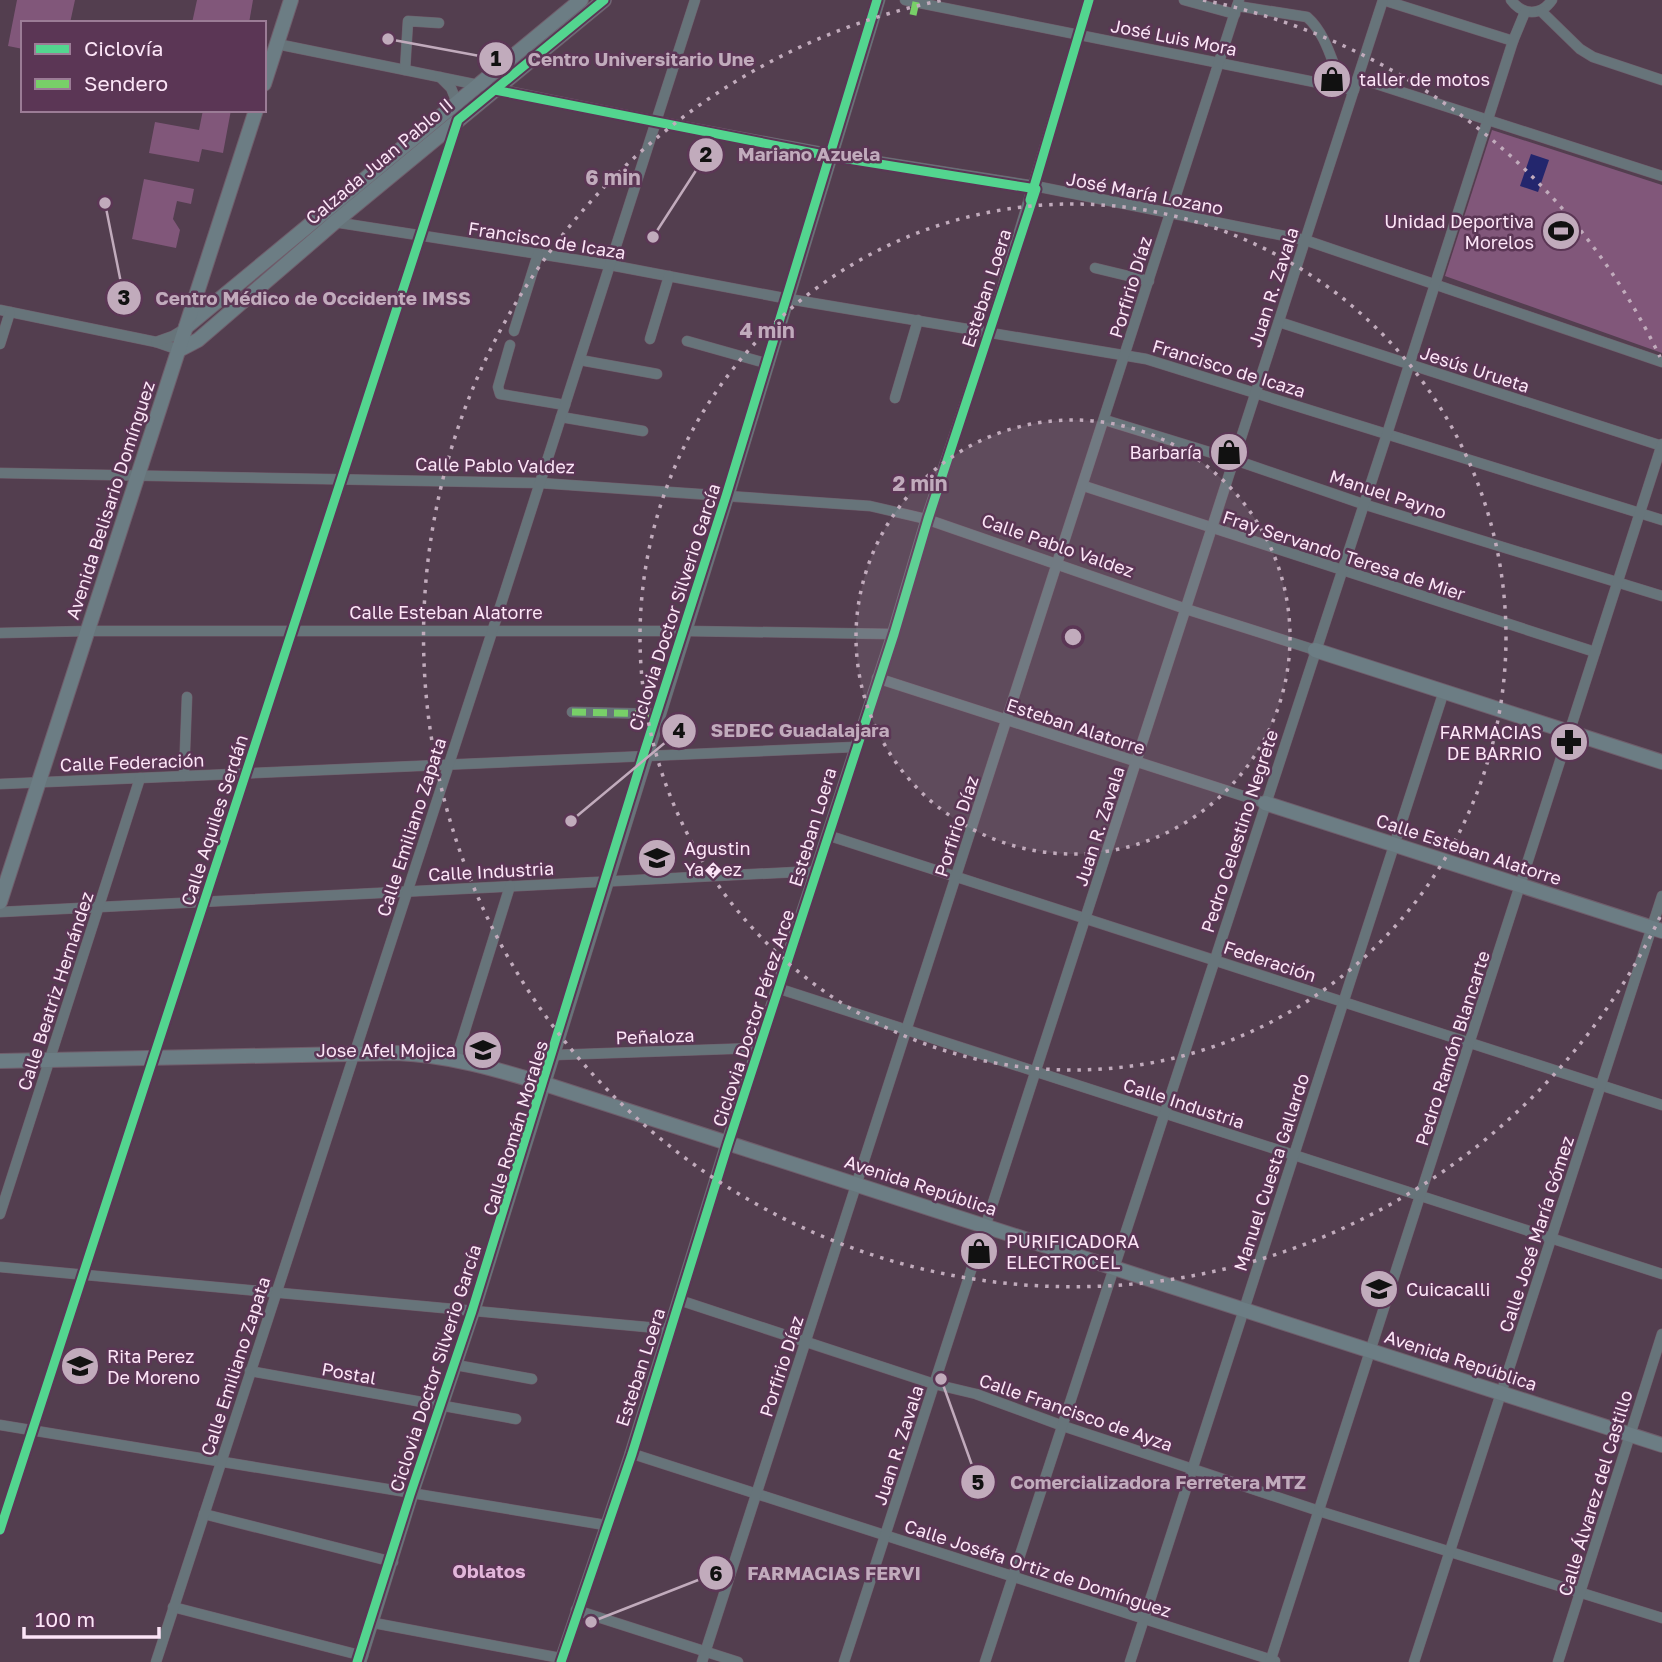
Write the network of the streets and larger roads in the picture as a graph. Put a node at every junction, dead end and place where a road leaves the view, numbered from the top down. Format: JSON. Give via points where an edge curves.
{"nodes":[{"id":1,"x":291,"y":0,"type":"edge"},
{"id":2,"x":580,"y":0,"type":"edge"},
{"id":3,"x":604,"y":0,"type":"edge"},
{"id":4,"x":695,"y":0,"type":"edge"},
{"id":5,"x":880,"y":0,"type":"edge"},
{"id":6,"x":905,"y":0,"type":"edge"},
{"id":7,"x":1089,"y":0,"type":"edge"},
{"id":8,"x":1184,"y":0,"type":"edge"},
{"id":9,"x":1383,"y":0,"type":"edge"},
{"id":10,"x":1511,"y":0,"type":"edge"},
{"id":11,"x":1552,"y":0,"type":"edge"},
{"id":12,"x":916,"y":2,"type":"junction"},
{"id":13,"x":1237,"y":7,"type":"edge"},
{"id":14,"x":1541,"y":11,"type":"junction"},
{"id":15,"x":1525,"y":12,"type":"junction"},
{"id":16,"x":913,"y":15,"type":"dead end"},
{"id":17,"x":439,"y":23,"type":"dead end"},
{"id":18,"x":1079,"y":34,"type":"junction"},
{"id":19,"x":1513,"y":40,"type":"junction"},
{"id":20,"x":277,"y":44,"type":"junction"},
{"id":21,"x":1219,"y":62,"type":"junction"},
{"id":22,"x":405,"y":70,"type":"junction"},
{"id":23,"x":1336,"y":70,"type":"dead end"},
{"id":24,"x":440,"y":77,"type":"junction"},
{"id":25,"x":266,"y":78,"type":"edge"},
{"id":26,"x":1358,"y":78,"type":"junction"},
{"id":27,"x":1662,"y":80,"type":"edge"},
{"id":28,"x":479,"y":85,"type":"junction"},
{"id":29,"x":496,"y":89,"type":"junction"},
{"id":30,"x":1354,"y":90,"type":"junction"},
{"id":31,"x":457,"y":103,"type":"junction"},
{"id":32,"x":255,"y":112,"type":"edge"},
{"id":33,"x":458,"y":120,"type":"junction"},
{"id":34,"x":1488,"y":120,"type":"junction"},
{"id":35,"x":655,"y":121,"type":"junction"},
{"id":36,"x":832,"y":154,"type":"junction"},
{"id":37,"x":1662,"y":176,"type":"edge"},
{"id":38,"x":1035,"y":186,"type":"junction"},
{"id":39,"x":1170,"y":214,"type":"junction"},
{"id":40,"x":321,"y":216,"type":"junction"},
{"id":41,"x":335,"y":222,"type":"junction"},
{"id":42,"x":422,"y":236,"type":"junction"},
{"id":43,"x":1305,"y":240,"type":"junction"},
{"id":44,"x":538,"y":254,"type":"junction"},
{"id":45,"x":610,"y":265,"type":"junction"},
{"id":46,"x":1095,"y":268,"type":"dead end"},
{"id":47,"x":669,"y":276,"type":"junction"},
{"id":48,"x":1149,"y":281,"type":"junction"},
{"id":49,"x":1436,"y":284,"type":"junction"},
{"id":50,"x":789,"y":299,"type":"junction"},
{"id":51,"x":5,"y":311,"type":"edge"},
{"id":52,"x":918,"y":320,"type":"junction"},
{"id":53,"x":1279,"y":322,"type":"junction"},
{"id":54,"x":186,"y":328,"type":"junction"},
{"id":55,"x":514,"y":331,"type":"dead end"},
{"id":56,"x":989,"y":332,"type":"junction"},
{"id":57,"x":650,"y":339,"type":"dead end"},
{"id":58,"x":687,"y":341,"type":"dead end"},
{"id":59,"x":156,"y":342,"type":"junction"},
{"id":60,"x":0,"y":344,"type":"edge"},
{"id":61,"x":510,"y":345,"type":"dead end"},
{"id":62,"x":179,"y":351,"type":"junction"},
{"id":63,"x":1125,"y":355,"type":"junction"},
{"id":64,"x":580,"y":360,"type":"junction"},
{"id":65,"x":1662,"y":362,"type":"edge"},
{"id":66,"x":769,"y":364,"type":"junction"},
{"id":67,"x":1409,"y":364,"type":"junction"},
{"id":68,"x":657,"y":374,"type":"dead end"},
{"id":69,"x":1255,"y":392,"type":"junction"},
{"id":70,"x":895,"y":398,"type":"dead end"},
{"id":71,"x":565,"y":405,"type":"junction"},
{"id":72,"x":561,"y":417,"type":"junction"},
{"id":73,"x":1105,"y":420,"type":"junction"},
{"id":74,"x":643,"y":431,"type":"dead end"},
{"id":75,"x":1387,"y":434,"type":"junction"},
{"id":76,"x":1662,"y":445,"type":"edge"},
{"id":77,"x":1234,"y":460,"type":"junction"},
{"id":78,"x":0,"y":473,"type":"edge"},
{"id":79,"x":138,"y":477,"type":"junction"},
{"id":80,"x":341,"y":481,"type":"junction"},
{"id":81,"x":540,"y":483,"type":"junction"},
{"id":82,"x":1084,"y":486,"type":"junction"},
{"id":83,"x":729,"y":496,"type":"junction"},
{"id":84,"x":1363,"y":504,"type":"junction"},
{"id":85,"x":1640,"y":513,"type":"junction"},
{"id":86,"x":926,"y":519,"type":"junction"},
{"id":87,"x":1662,"y":520,"type":"edge"},
{"id":88,"x":1213,"y":530,"type":"junction"},
{"id":89,"x":1058,"y":566,"type":"junction"},
{"id":90,"x":1342,"y":570,"type":"junction"},
{"id":91,"x":1618,"y":582,"type":"junction"},
{"id":92,"x":1662,"y":596,"type":"edge"},
{"id":93,"x":1186,"y":609,"type":"junction"},
{"id":94,"x":88,"y":631,"type":"junction"},
{"id":95,"x":292,"y":631,"type":"junction"},
{"id":96,"x":686,"y":631,"type":"junction"},
{"id":97,"x":492,"y":632,"type":"junction"},
{"id":98,"x":0,"y":633,"type":"edge"},
{"id":99,"x":892,"y":634,"type":"junction"},
{"id":100,"x":1315,"y":650,"type":"junction"},
{"id":101,"x":1595,"y":652,"type":"junction"},
{"id":102,"x":877,"y":678,"type":"junction"},
{"id":103,"x":1444,"y":691,"type":"junction"},
{"id":104,"x":187,"y":697,"type":"dead end"},
{"id":105,"x":572,"y":712,"type":"dead end"},
{"id":106,"x":660,"y":714,"type":"junction"},
{"id":107,"x":1006,"y":720,"type":"junction"},
{"id":108,"x":1570,"y":732,"type":"junction"},
{"id":109,"x":854,"y":747,"type":"junction"},
{"id":110,"x":647,"y":756,"type":"junction"},
{"id":111,"x":1136,"y":762,"type":"junction"},
{"id":112,"x":1662,"y":762,"type":"edge"},
{"id":113,"x":447,"y":764,"type":"junction"},
{"id":114,"x":245,"y":773,"type":"junction"},
{"id":115,"x":184,"y":776,"type":"junction"},
{"id":116,"x":140,"y":778,"type":"junction"},
{"id":117,"x":38,"y":782,"type":"junction"},
{"id":118,"x":0,"y":784,"type":"edge"},
{"id":119,"x":1265,"y":803,"type":"junction"},
{"id":120,"x":827,"y":835,"type":"junction"},
{"id":121,"x":1393,"y":845,"type":"junction"},
{"id":122,"x":816,"y":871,"type":"junction"},
{"id":123,"x":957,"y":877,"type":"junction"},
{"id":124,"x":608,"y":881,"type":"junction"},
{"id":125,"x":510,"y":886,"type":"junction"},
{"id":126,"x":1520,"y":886,"type":"junction"},
{"id":127,"x":407,"y":891,"type":"junction"},
{"id":128,"x":1662,"y":896,"type":"edge"},
{"id":129,"x":0,"y":902,"type":"edge"},
{"id":130,"x":203,"y":902,"type":"junction"},
{"id":131,"x":98,"y":907,"type":"junction"},
{"id":132,"x":0,"y":912,"type":"edge"},
{"id":133,"x":1085,"y":918,"type":"junction"},
{"id":134,"x":1657,"y":930,"type":"edge"},
{"id":135,"x":1213,"y":959,"type":"junction"},
{"id":136,"x":777,"y":988,"type":"junction"},
{"id":137,"x":1342,"y":1001,"type":"junction"},
{"id":138,"x":906,"y":1030,"type":"junction"},
{"id":139,"x":1470,"y":1043,"type":"junction"},
{"id":140,"x":757,"y":1048,"type":"junction"},
{"id":141,"x":354,"y":1054,"type":"junction"},
{"id":142,"x":554,"y":1055,"type":"junction"},
{"id":143,"x":154,"y":1058,"type":"junction"},
{"id":144,"x":456,"y":1059,"type":"junction"},
{"id":145,"x":49,"y":1060,"type":"junction"},
{"id":146,"x":0,"y":1061,"type":"edge"},
{"id":147,"x":1035,"y":1072,"type":"junction"},
{"id":148,"x":545,"y":1084,"type":"junction"},
{"id":149,"x":1600,"y":1085,"type":"junction"},
{"id":150,"x":1662,"y":1105,"type":"edge"},
{"id":151,"x":1164,"y":1113,"type":"junction"},
{"id":152,"x":726,"y":1143,"type":"junction"},
{"id":153,"x":1293,"y":1155,"type":"junction"},
{"id":154,"x":855,"y":1184,"type":"junction"},
{"id":155,"x":1420,"y":1196,"type":"junction"},
{"id":156,"x":0,"y":1214,"type":"edge"},
{"id":157,"x":986,"y":1226,"type":"junction"},
{"id":158,"x":1551,"y":1238,"type":"junction"},
{"id":159,"x":0,"y":1267,"type":"edge"},
{"id":160,"x":1114,"y":1268,"type":"junction"},
{"id":161,"x":1662,"y":1273,"type":"edge"},
{"id":162,"x":82,"y":1275,"type":"junction"},
{"id":163,"x":276,"y":1293,"type":"junction"},
{"id":164,"x":679,"y":1300,"type":"junction"},
{"id":165,"x":1243,"y":1310,"type":"junction"},
{"id":166,"x":475,"y":1311,"type":"junction"},
{"id":167,"x":668,"y":1329,"type":"junction"},
{"id":168,"x":1662,"y":1334,"type":"edge"},
{"id":169,"x":805,"y":1342,"type":"junction"},
{"id":170,"x":1370,"y":1351,"type":"junction"},
{"id":171,"x":456,"y":1365,"type":"junction"},
{"id":172,"x":250,"y":1371,"type":"junction"},
{"id":173,"x":532,"y":1379,"type":"dead end"},
{"id":174,"x":934,"y":1384,"type":"junction"},
{"id":175,"x":1501,"y":1393,"type":"junction"},
{"id":176,"x":443,"y":1405,"type":"junction"},
{"id":177,"x":516,"y":1419,"type":"dead end"},
{"id":178,"x":0,"y":1425,"type":"edge"},
{"id":179,"x":1063,"y":1426,"type":"junction"},
{"id":180,"x":32,"y":1431,"type":"junction"},
{"id":181,"x":1629,"y":1434,"type":"junction"},
{"id":182,"x":1662,"y":1445,"type":"edge"},
{"id":183,"x":629,"y":1454,"type":"junction"},
{"id":184,"x":221,"y":1462,"type":"junction"},
{"id":185,"x":1193,"y":1468,"type":"junction"},
{"id":186,"x":756,"y":1494,"type":"junction"},
{"id":187,"x":413,"y":1495,"type":"junction"},
{"id":188,"x":1319,"y":1511,"type":"junction"},
{"id":189,"x":204,"y":1514,"type":"junction"},
{"id":190,"x":605,"y":1525,"type":"junction"},
{"id":191,"x":0,"y":1530,"type":"edge"},
{"id":192,"x":885,"y":1536,"type":"junction"},
{"id":193,"x":1449,"y":1551,"type":"junction"},
{"id":194,"x":393,"y":1562,"type":"junction"},
{"id":195,"x":1012,"y":1576,"type":"junction"},
{"id":196,"x":1580,"y":1591,"type":"junction"},
{"id":197,"x":173,"y":1607,"type":"junction"},
{"id":198,"x":576,"y":1610,"type":"junction"},
{"id":199,"x":1662,"y":1618,"type":"edge"},
{"id":200,"x":1144,"y":1619,"type":"junction"},
{"id":201,"x":374,"y":1623,"type":"junction"},
{"id":202,"x":704,"y":1657,"type":"edge"},
{"id":203,"x":362,"y":1659,"type":"edge"},
{"id":204,"x":560,"y":1660,"type":"edge"},
{"id":205,"x":1273,"y":1661,"type":"edge"},
{"id":206,"x":156,"y":1662,"type":"edge"},
{"id":207,"x":738,"y":1662,"type":"edge"},
{"id":208,"x":844,"y":1662,"type":"edge"},
{"id":209,"x":985,"y":1662,"type":"edge"},
{"id":210,"x":1130,"y":1662,"type":"edge"},
{"id":211,"x":1413,"y":1662,"type":"edge"},
{"id":212,"x":1558,"y":1662,"type":"edge"}],
"edges":[{"from":1,"to":20,"type":"street"},
{"from":2,"to":28,"type":"street","name":"Calzada Juan Pablo II"},
{"from":3,"to":29,"type":"street","name":"Calzada Juan Pablo II"},
{"from":4,"to":35,"type":"street","name":"Calle Emiliano Zapata"},
{"from":5,"to":36,"type":"street","name":"Calle Román Morales"},
{"from":6,"to":12,"type":"street","name":"José Luis Mora"},
{"from":7,"to":18,"type":"street","name":"Esteban Loera"},
{"from":8,"to":13,"type":"street"},
{"from":9,"to":19,"type":"street"},
{"from":9,"to":26,"type":"street","name":"Juan R. Zavala"},
{"from":10,"to":15,"type":"street"},
{"from":11,"to":14,"type":"street"},
{"from":12,"to":16,"type":"street"},
{"from":12,"to":18,"type":"street","name":"José Luis Mora"},
{"from":13,"to":21,"type":"street","name":"Porfirio Díaz"},
{"from":13,"to":23,"type":"street","via":[[1307,17],[1323,38]]},
{"from":14,"to":15,"type":"street"},
{"from":14,"to":27,"type":"street","via":[[1592,57]]},
{"from":15,"to":19,"type":"street","name":"Pedro Celestino Negrete"},
{"from":17,"to":22,"type":"street","via":[[408,21]]},
{"from":18,"to":21,"type":"street","name":"José Luis Mora"},
{"from":18,"to":38,"type":"street","name":"Esteban Loera"},
{"from":19,"to":34,"type":"street","name":"Pedro Celestino Negrete"},
{"from":20,"to":22,"type":"street","name":"José María Lozano"},
{"from":20,"to":25,"type":"street"},
{"from":21,"to":30,"type":"street","name":"José Luis Mora"},
{"from":21,"to":39,"type":"street","name":"Porfirio Díaz"},
{"from":22,"to":24,"type":"street","name":"José María Lozano"},
{"from":24,"to":28,"type":"street","name":"José María Lozano"},
{"from":24,"to":31,"type":"street","name":"Calle Aquiles Serdán"},
{"from":26,"to":30,"type":"street","name":"Juan R. Zavala"},
{"from":26,"to":34,"type":"street"},
{"from":28,"to":29,"type":"street","name":"José María Lozano"},
{"from":28,"to":31,"type":"street","name":"Calzada Juan Pablo II"},
{"from":29,"to":33,"type":"street","name":"Calzada Juan Pablo II"},
{"from":29,"to":35,"type":"street","name":"José María Lozano"},
{"from":30,"to":43,"type":"street","name":"Juan R. Zavala"},
{"from":31,"to":33,"type":"street","name":"Calle Aquiles Serdán"},
{"from":31,"to":40,"type":"street","name":"Calzada Juan Pablo II"},
{"from":32,"to":54,"type":"street","name":"Avenida Belisario Domínguez"},
{"from":33,"to":41,"type":"street","name":"Calzada Juan Pablo II"},
{"from":33,"to":42,"type":"street","name":"Calle Aquiles Serdán"},
{"from":34,"to":37,"type":"street"},
{"from":34,"to":49,"type":"street","name":"Pedro Celestino Negrete"},
{"from":35,"to":36,"type":"street","name":"José María Lozano"},
{"from":35,"to":45,"type":"street","name":"Calle Emiliano Zapata"},
{"from":36,"to":38,"type":"street","name":"José María Lozano"},
{"from":36,"to":50,"type":"street","name":"Calle Román Morales"},
{"from":38,"to":39,"type":"street","name":"José María Lozano"},
{"from":38,"to":56,"type":"street","name":"Esteban Loera"},
{"from":39,"to":43,"type":"street","name":"José María Lozano"},
{"from":39,"to":48,"type":"street","name":"Porfirio Díaz"},
{"from":40,"to":41,"type":"street","name":"Francisco de Icaza"},
{"from":40,"to":54,"type":"street","name":"Calzada Juan Pablo II"},
{"from":41,"to":42,"type":"street","name":"Francisco de Icaza"},
{"from":41,"to":62,"type":"street","name":"Calzada Juan Pablo II","via":[[198,340]]},
{"from":42,"to":44,"type":"street","name":"Francisco de Icaza"},
{"from":42,"to":80,"type":"street","name":"Calle Aquiles Serdán"},
{"from":43,"to":49,"type":"street","name":"José María Lozano"},
{"from":43,"to":53,"type":"street","name":"Juan R. Zavala"},
{"from":44,"to":45,"type":"street","name":"Francisco de Icaza"},
{"from":44,"to":55,"type":"street"},
{"from":45,"to":47,"type":"street","name":"Francisco de Icaza"},
{"from":45,"to":64,"type":"street","name":"Calle Emiliano Zapata"},
{"from":46,"to":48,"type":"street"},
{"from":47,"to":50,"type":"street","name":"Francisco de Icaza"},
{"from":47,"to":57,"type":"street"},
{"from":48,"to":63,"type":"street","name":"Porfirio Díaz"},
{"from":49,"to":65,"type":"street","name":"José María Lozano"},
{"from":49,"to":67,"type":"street","name":"Pedro Celestino Negrete"},
{"from":50,"to":52,"type":"street","name":"Francisco de Icaza"},
{"from":50,"to":66,"type":"street","name":"Calle Román Morales"},
{"from":51,"to":59,"type":"street"},
{"from":51,"to":60,"type":"street"},
{"from":52,"to":56,"type":"street","name":"Francisco de Icaza"},
{"from":52,"to":70,"type":"street"},
{"from":53,"to":67,"type":"street","name":"Jesús Urueta"},
{"from":53,"to":69,"type":"street","name":"Juan R. Zavala"},
{"from":54,"to":59,"type":"street"},
{"from":54,"to":62,"type":"street","name":"Avenida Belisario Domínguez"},
{"from":56,"to":63,"type":"street","name":"Francisco de Icaza"},
{"from":56,"to":86,"type":"street","name":"Esteban Loera"},
{"from":58,"to":66,"type":"street"},
{"from":59,"to":62,"type":"street"},
{"from":61,"to":71,"type":"street","via":[[500,394]]},
{"from":62,"to":79,"type":"street","name":"Avenida Belisario Domínguez"},
{"from":63,"to":69,"type":"street","name":"Francisco de Icaza"},
{"from":63,"to":73,"type":"street","name":"Porfirio Díaz"},
{"from":64,"to":68,"type":"street"},
{"from":64,"to":71,"type":"street","name":"Calle Emiliano Zapata"},
{"from":66,"to":83,"type":"street","name":"Calle Román Morales"},
{"from":67,"to":75,"type":"street","name":"Pedro Celestino Negrete"},
{"from":67,"to":76,"type":"street","name":"Jesús Urueta"},
{"from":69,"to":75,"type":"street","name":"Francisco de Icaza"},
{"from":69,"to":77,"type":"street","name":"Juan R. Zavala"},
{"from":71,"to":72,"type":"street","name":"Calle Emiliano Zapata"},
{"from":72,"to":74,"type":"street"},
{"from":72,"to":81,"type":"street","name":"Calle Emiliano Zapata"},
{"from":73,"to":77,"type":"street","name":"Manuel Payno"},
{"from":73,"to":82,"type":"street","name":"Porfirio Díaz"},
{"from":75,"to":84,"type":"street","name":"Pedro Celestino Negrete"},
{"from":75,"to":85,"type":"street","name":"Francisco de Icaza"},
{"from":76,"to":85,"type":"street","name":"Pedro Ramón Blancarte"},
{"from":77,"to":84,"type":"street","name":"Manuel Payno"},
{"from":77,"to":88,"type":"street","name":"Juan R. Zavala"},
{"from":78,"to":79,"type":"street","name":"Calle Pablo Valdez"},
{"from":79,"to":80,"type":"street","name":"Calle Pablo Valdez"},
{"from":79,"to":94,"type":"street","name":"Avenida Belisario Domínguez"},
{"from":80,"to":81,"type":"street","name":"Calle Pablo Valdez"},
{"from":80,"to":95,"type":"street","name":"Calle Aquiles Serdán"},
{"from":81,"to":83,"type":"street","name":"Calle Pablo Valdez"},
{"from":81,"to":97,"type":"street","name":"Calle Emiliano Zapata"},
{"from":82,"to":88,"type":"street","name":"Fray Servando Teresa de Mier"},
{"from":82,"to":89,"type":"street","name":"Porfirio Díaz"},
{"from":83,"to":86,"type":"street","name":"Calle Pablo Valdez","via":[[870,506]]},
{"from":83,"to":96,"type":"street","name":"Calle Román Morales"},
{"from":84,"to":90,"type":"street","name":"Pedro Celestino Negrete"},
{"from":84,"to":91,"type":"street","name":"Manuel Payno"},
{"from":85,"to":87,"type":"street","name":"Francisco de Icaza"},
{"from":85,"to":91,"type":"street","name":"Pedro Ramón Blancarte"},
{"from":86,"to":89,"type":"street","name":"Calle Pablo Valdez"},
{"from":86,"to":99,"type":"street","name":"Esteban Loera"},
{"from":88,"to":90,"type":"street","name":"Fray Servando Teresa de Mier"},
{"from":88,"to":93,"type":"street","name":"Juan R. Zavala"},
{"from":89,"to":93,"type":"street","name":"Calle Pablo Valdez"},
{"from":89,"to":107,"type":"street","name":"Porfirio Díaz"},
{"from":90,"to":100,"type":"street","name":"Pedro Celestino Negrete"},
{"from":90,"to":101,"type":"street","name":"Fray Servando Teresa de Mier"},
{"from":91,"to":92,"type":"street","name":"Manuel Payno"},
{"from":91,"to":101,"type":"street","name":"Pedro Ramón Blancarte"},
{"from":93,"to":100,"type":"street","name":"Calle Pablo Valdez"},
{"from":93,"to":111,"type":"street","name":"Juan R. Zavala"},
{"from":94,"to":95,"type":"street","name":"Calle Esteban Alatorre"},
{"from":94,"to":98,"type":"street","name":"Calle Esteban Alatorre"},
{"from":94,"to":117,"type":"street","name":"Avenida Belisario Domínguez"},
{"from":95,"to":97,"type":"street","name":"Calle Esteban Alatorre"},
{"from":95,"to":114,"type":"street","name":"Calle Aquiles Serdán"},
{"from":96,"to":97,"type":"street","name":"Calle Esteban Alatorre"},
{"from":96,"to":99,"type":"street","name":"Calle Esteban Alatorre"},
{"from":96,"to":106,"type":"street","name":"Calle Román Morales"},
{"from":97,"to":113,"type":"street","name":"Calle Emiliano Zapata"},
{"from":99,"to":102,"type":"street","name":"Esteban Loera"},
{"from":100,"to":103,"type":"street","name":"Calle Pablo Valdez"},
{"from":100,"to":119,"type":"street","name":"Pedro Celestino Negrete"},
{"from":101,"to":108,"type":"street","name":"Pedro Ramón Blancarte"},
{"from":102,"to":107,"type":"street","name":"Esteban Alatorre"},
{"from":102,"to":109,"type":"street","name":"Esteban Loera"},
{"from":103,"to":108,"type":"street","name":"Calle Pablo Valdez"},
{"from":103,"to":121,"type":"street","name":"Manuel Cuesta Gallardo"},
{"from":104,"to":115,"type":"street"},
{"from":105,"to":106,"type":"street"},
{"from":106,"to":110,"type":"street","name":"Calle Román Morales"},
{"from":107,"to":111,"type":"street","name":"Esteban Alatorre"},
{"from":107,"to":123,"type":"street","name":"Porfirio Díaz"},
{"from":108,"to":112,"type":"street","name":"Calle Pablo Valdez"},
{"from":108,"to":126,"type":"street","name":"Pedro Ramón Blancarte"},
{"from":109,"to":110,"type":"street","name":"Calle Federación"},
{"from":109,"to":120,"type":"street","name":"Esteban Loera"},
{"from":110,"to":113,"type":"street","name":"Calle Federación"},
{"from":110,"to":124,"type":"street","name":"Calle Román Morales"},
{"from":111,"to":119,"type":"street","name":"Esteban Alatorre"},
{"from":111,"to":133,"type":"street","name":"Juan R. Zavala"},
{"from":113,"to":114,"type":"street","name":"Calle Federación"},
{"from":113,"to":127,"type":"street","name":"Calle Emiliano Zapata"},
{"from":114,"to":115,"type":"street","name":"Calle Federación"},
{"from":114,"to":130,"type":"street","name":"Calle Aquiles Serdán"},
{"from":115,"to":116,"type":"street","name":"Calle Federación"},
{"from":116,"to":117,"type":"street","name":"Calle Federación"},
{"from":116,"to":131,"type":"street","name":"Calle Beatriz Hernández"},
{"from":117,"to":118,"type":"street","name":"Calle Federación"},
{"from":117,"to":129,"type":"street","name":"Avenida Belisario Domínguez"},
{"from":119,"to":121,"type":"street","name":"Calle Esteban Alatorre"},
{"from":119,"to":135,"type":"street","name":"Pedro Celestino Negrete"},
{"from":120,"to":122,"type":"street","name":"Esteban Loera"},
{"from":120,"to":123,"type":"street","name":"Federación"},
{"from":121,"to":126,"type":"street","name":"Calle Esteban Alatorre"},
{"from":121,"to":137,"type":"street","name":"Manuel Cuesta Gallardo"},
{"from":122,"to":124,"type":"street","name":"Calle Industria"},
{"from":122,"to":136,"type":"street","name":"Esteban Loera"},
{"from":123,"to":133,"type":"street","name":"Federación"},
{"from":123,"to":138,"type":"street","name":"Porfirio Díaz"},
{"from":124,"to":125,"type":"street","name":"Calle Industria"},
{"from":124,"to":142,"type":"street","name":"Calle Román Morales"},
{"from":125,"to":127,"type":"street","name":"Calle Industria"},
{"from":125,"to":144,"type":"street"},
{"from":126,"to":134,"type":"street","name":"Calle Esteban Alatorre"},
{"from":126,"to":139,"type":"street","name":"Pedro Ramón Blancarte"},
{"from":127,"to":130,"type":"street","name":"Calle Industria"},
{"from":127,"to":141,"type":"street","name":"Calle Emiliano Zapata"},
{"from":128,"to":134,"type":"street","name":"Calle José María Gómez"},
{"from":130,"to":131,"type":"street","name":"Calle Industria"},
{"from":130,"to":143,"type":"street","name":"Calle Aquiles Serdán"},
{"from":131,"to":132,"type":"street","name":"Calle Industria"},
{"from":131,"to":145,"type":"street","name":"Calle Beatriz Hernández"},
{"from":133,"to":135,"type":"street","name":"Federación"},
{"from":133,"to":147,"type":"street","name":"Juan R. Zavala"},
{"from":134,"to":149,"type":"street","name":"Calle José María Gómez"},
{"from":135,"to":137,"type":"street","name":"Federación"},
{"from":135,"to":151,"type":"street","name":"Pedro Celestino Negrete"},
{"from":136,"to":138,"type":"street","name":"Calle Industria"},
{"from":136,"to":140,"type":"street","name":"Esteban Loera"},
{"from":137,"to":139,"type":"street","name":"Federación"},
{"from":137,"to":153,"type":"street","name":"Manuel Cuesta Gallardo"},
{"from":138,"to":147,"type":"street","name":"Calle Industria"},
{"from":138,"to":154,"type":"street","name":"Porfirio Díaz"},
{"from":139,"to":149,"type":"street","name":"Federación"},
{"from":139,"to":155,"type":"street","name":"Pedro Ramón Blancarte"},
{"from":140,"to":142,"type":"street","name":"Peñaloza"},
{"from":140,"to":152,"type":"street","name":"Esteban Loera"},
{"from":141,"to":143,"type":"street","name":"Avenida República"},
{"from":141,"to":144,"type":"street","name":"Avenida República"},
{"from":141,"to":163,"type":"street","name":"Calle Emiliano Zapata"},
{"from":142,"to":148,"type":"street","name":"Calle Román Morales"},
{"from":143,"to":145,"type":"street","name":"Avenida República"},
{"from":143,"to":162,"type":"street","name":"Calle Aquiles Serdán"},
{"from":144,"to":148,"type":"street","name":"Avenida República"},
{"from":145,"to":146,"type":"street","name":"Avenida República"},
{"from":145,"to":156,"type":"street","name":"Calle Beatriz Hernández"},
{"from":147,"to":151,"type":"street","name":"Calle Industria"},
{"from":147,"to":157,"type":"street","name":"Juan R. Zavala"},
{"from":148,"to":152,"type":"street","name":"Avenida República"},
{"from":148,"to":166,"type":"street","name":"Calle Román Morales"},
{"from":149,"to":150,"type":"street","name":"Federación"},
{"from":149,"to":158,"type":"street","name":"Calle José María Gómez"},
{"from":151,"to":153,"type":"street","name":"Calle Industria"},
{"from":151,"to":160,"type":"street","name":"Pedro Celestino Negrete"},
{"from":152,"to":154,"type":"street","name":"Avenida República"},
{"from":152,"to":164,"type":"street","name":"Esteban Loera"},
{"from":153,"to":155,"type":"street","name":"Calle Industria"},
{"from":153,"to":165,"type":"street","name":"Manuel Cuesta Gallardo"},
{"from":154,"to":157,"type":"street","name":"Avenida República"},
{"from":154,"to":169,"type":"street","name":"Porfirio Díaz"},
{"from":155,"to":158,"type":"street","name":"Calle Industria"},
{"from":155,"to":170,"type":"street","name":"Pedro Ramón Blancarte"},
{"from":157,"to":160,"type":"street","name":"Avenida República"},
{"from":157,"to":174,"type":"street","name":"Juan R. Zavala"},
{"from":158,"to":161,"type":"street","name":"Calle Industria"},
{"from":158,"to":175,"type":"street","name":"Calle José María Gómez"},
{"from":159,"to":162,"type":"street"},
{"from":160,"to":165,"type":"street","name":"Avenida República"},
{"from":160,"to":179,"type":"street","name":"Pedro Celestino Negrete"},
{"from":162,"to":163,"type":"street"},
{"from":162,"to":180,"type":"street","name":"Calle Aquiles Serdán"},
{"from":163,"to":166,"type":"street"},
{"from":163,"to":172,"type":"street","name":"Calle Emiliano Zapata"},
{"from":164,"to":167,"type":"street","name":"Esteban Loera"},
{"from":164,"to":169,"type":"street","name":"Calle Francisco de Ayza"},
{"from":165,"to":170,"type":"street","name":"Avenida República"},
{"from":165,"to":185,"type":"street","name":"Manuel Cuesta Gallardo"},
{"from":166,"to":167,"type":"street"},
{"from":166,"to":171,"type":"street","name":"Calle Román Morales"},
{"from":167,"to":183,"type":"street","name":"Esteban Loera"},
{"from":168,"to":181,"type":"street","name":"Calle Álvarez del Castillo"},
{"from":169,"to":174,"type":"street","name":"Calle Francisco de Ayza"},
{"from":169,"to":186,"type":"street","name":"Porfirio Díaz"},
{"from":170,"to":175,"type":"street","name":"Avenida República"},
{"from":170,"to":188,"type":"street","name":"Pedro Ramón Blancarte"},
{"from":171,"to":173,"type":"street"},
{"from":171,"to":176,"type":"street","name":"Calle Román Morales"},
{"from":172,"to":176,"type":"street","name":"Postal"},
{"from":172,"to":184,"type":"street","name":"Calle Emiliano Zapata"},
{"from":174,"to":179,"type":"street","name":"Calle Francisco de Ayza"},
{"from":174,"to":192,"type":"street","name":"Juan R. Zavala"},
{"from":175,"to":181,"type":"street","name":"Avenida República"},
{"from":175,"to":193,"type":"street","name":"Calle José María Gómez"},
{"from":176,"to":177,"type":"street","name":"Postal"},
{"from":176,"to":187,"type":"street","name":"Calle Román Morales"},
{"from":178,"to":180,"type":"street"},
{"from":179,"to":185,"type":"street","name":"Calle Francisco de Ayza"},
{"from":179,"to":195,"type":"street","name":"Pedro Celestino Negrete"},
{"from":180,"to":184,"type":"street"},
{"from":180,"to":191,"type":"street","name":"Calle Aquiles Serdán"},
{"from":181,"to":182,"type":"street","name":"Avenida República"},
{"from":181,"to":196,"type":"street","name":"Calle Álvarez del Castillo"},
{"from":183,"to":186,"type":"street","name":"Calle Joséfa Ortiz de Domínguez"},
{"from":183,"to":190,"type":"street","name":"Esteban Loera"},
{"from":184,"to":187,"type":"street"},
{"from":184,"to":189,"type":"street","name":"Calle Emiliano Zapata"},
{"from":185,"to":188,"type":"street","name":"Calle Francisco de Ayza"},
{"from":185,"to":200,"type":"street","name":"Manuel Cuesta Gallardo"},
{"from":186,"to":192,"type":"street","name":"Calle Joséfa Ortiz de Domínguez"},
{"from":186,"to":202,"type":"street","name":"Porfirio Díaz"},
{"from":187,"to":190,"type":"street"},
{"from":187,"to":194,"type":"street","name":"Calle Román Morales"},
{"from":188,"to":193,"type":"street","name":"Calle Francisco de Ayza"},
{"from":188,"to":205,"type":"street","name":"Pedro Ramón Blancarte"},
{"from":189,"to":194,"type":"street"},
{"from":189,"to":197,"type":"street","name":"Calle Emiliano Zapata"},
{"from":190,"to":198,"type":"street","name":"Esteban Loera"},
{"from":192,"to":195,"type":"street","name":"Calle Joséfa Ortiz de Domínguez"},
{"from":192,"to":208,"type":"street","name":"Juan R. Zavala"},
{"from":193,"to":196,"type":"street","name":"Calle Francisco de Ayza"},
{"from":193,"to":211,"type":"street","name":"Calle José María Gómez"},
{"from":194,"to":201,"type":"street","name":"Calle Román Morales"},
{"from":195,"to":200,"type":"street","name":"Calle Joséfa Ortiz de Domínguez"},
{"from":195,"to":209,"type":"street","name":"Pedro Celestino Negrete"},
{"from":196,"to":199,"type":"street","name":"Calle Francisco de Ayza"},
{"from":196,"to":212,"type":"street","name":"Calle Álvarez del Castillo"},
{"from":197,"to":203,"type":"street"},
{"from":197,"to":206,"type":"street","name":"Calle Emiliano Zapata"},
{"from":198,"to":202,"type":"street"},
{"from":198,"to":204,"type":"street","name":"Esteban Loera"},
{"from":200,"to":205,"type":"street","name":"Calle Joséfa Ortiz de Domínguez"},
{"from":200,"to":210,"type":"street","name":"Manuel Cuesta Gallardo"},
{"from":201,"to":203,"type":"street","name":"Calle Román Morales"},
{"from":201,"to":204,"type":"street"},
{"from":202,"to":207,"type":"street"}]}
